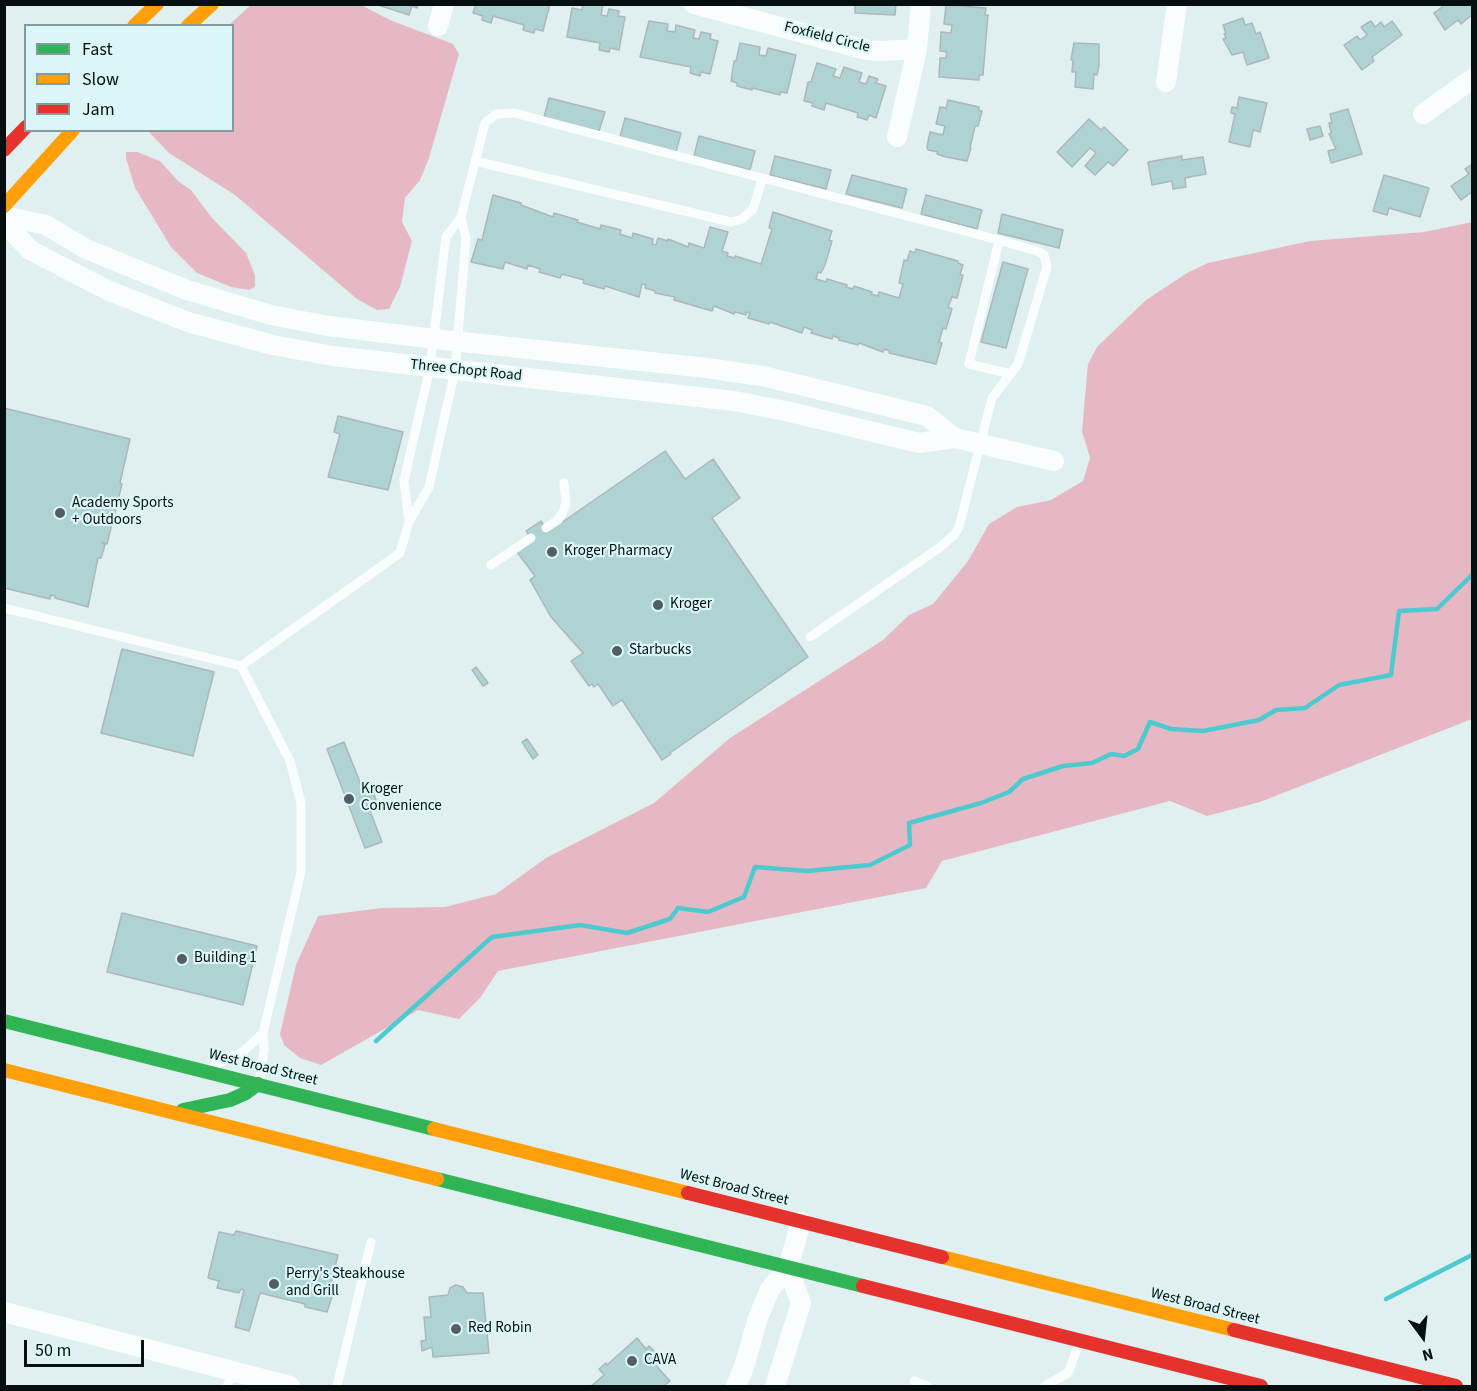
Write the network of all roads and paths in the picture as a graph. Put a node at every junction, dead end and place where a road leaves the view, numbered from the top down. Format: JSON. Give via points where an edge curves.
{"nodes":[{"id":1,"x":157,"y":4,"type":"edge"},
{"id":2,"x":212,"y":4,"type":"edge"},
{"id":3,"x":444,"y":4,"type":"edge"},
{"id":4,"x":694,"y":4,"type":"edge"},
{"id":5,"x":921,"y":4,"type":"edge"},
{"id":6,"x":1177,"y":4,"type":"edge"},
{"id":7,"x":732,"y":9,"type":"edge"},
{"id":8,"x":136,"y":24,"type":"edge"},
{"id":9,"x":190,"y":24,"type":"edge"},
{"id":10,"x":438,"y":26,"type":"dead end"},
{"id":11,"x":917,"y":49,"type":"junction"},
{"id":12,"x":1473,"y":79,"type":"edge"},
{"id":13,"x":1166,"y":82,"type":"dead end"},
{"id":14,"x":1423,"y":114,"type":"dead end"},
{"id":15,"x":24,"y":129,"type":"edge"},
{"id":16,"x":71,"y":132,"type":"edge"},
{"id":17,"x":897,"y":137,"type":"dead end"},
{"id":18,"x":4,"y":150,"type":"edge"},
{"id":19,"x":475,"y":161,"type":"junction"},
{"id":20,"x":762,"y":180,"type":"junction"},
{"id":21,"x":4,"y":206,"type":"edge"},
{"id":22,"x":4,"y":216,"type":"edge"},
{"id":23,"x":460,"y":217,"type":"junction"},
{"id":24,"x":4,"y":222,"type":"edge"},
{"id":25,"x":999,"y":241,"type":"junction"},
{"id":26,"x":433,"y":339,"type":"junction"},
{"id":27,"x":458,"y":342,"type":"junction"},
{"id":28,"x":430,"y":367,"type":"junction"},
{"id":29,"x":455,"y":370,"type":"junction"},
{"id":30,"x":1011,"y":374,"type":"junction"},
{"id":31,"x":955,"y":438,"type":"junction"},
{"id":32,"x":981,"y":444,"type":"junction"},
{"id":33,"x":1054,"y":461,"type":"dead end"},
{"id":34,"x":564,"y":483,"type":"dead end"},
{"id":35,"x":409,"y":522,"type":"junction"},
{"id":36,"x":546,"y":528,"type":"dead end"},
{"id":37,"x":531,"y":538,"type":"dead end"},
{"id":38,"x":491,"y":565,"type":"dead end"},
{"id":39,"x":4,"y":608,"type":"edge"},
{"id":40,"x":810,"y":637,"type":"dead end"},
{"id":41,"x":241,"y":666,"type":"junction"},
{"id":42,"x":4,"y":1021,"type":"edge"},
{"id":43,"x":263,"y":1033,"type":"junction"},
{"id":44,"x":4,"y":1070,"type":"edge"},
{"id":45,"x":204,"y":1070,"type":"junction"},
{"id":46,"x":258,"y":1084,"type":"junction"},
{"id":47,"x":175,"y":1112,"type":"junction"},
{"id":48,"x":801,"y":1222,"type":"junction"},
{"id":49,"x":371,"y":1242,"type":"dead end"},
{"id":50,"x":788,"y":1268,"type":"junction"},
{"id":51,"x":4,"y":1312,"type":"edge"},
{"id":52,"x":1081,"y":1341,"type":"junction"},
{"id":53,"x":231,"y":1379,"type":"edge"},
{"id":54,"x":914,"y":1381,"type":"dead end"},
{"id":55,"x":290,"y":1386,"type":"edge"},
{"id":56,"x":337,"y":1386,"type":"edge"},
{"id":57,"x":736,"y":1386,"type":"edge"},
{"id":58,"x":776,"y":1386,"type":"edge"},
{"id":59,"x":927,"y":1386,"type":"edge"},
{"id":60,"x":1045,"y":1386,"type":"edge"},
{"id":61,"x":1262,"y":1386,"type":"edge"},
{"id":62,"x":1456,"y":1386,"type":"edge"}],
"edges":[{"from":1,"to":8,"type":"main road"},
{"from":2,"to":9,"type":"main road"},
{"from":3,"to":10,"type":"street"},
{"from":4,"to":7,"type":"street","name":"Foxfield Circle"},
{"from":5,"to":11,"type":"street"},
{"from":6,"to":13,"type":"street"},
{"from":7,"to":11,"type":"street","name":"Foxfield Circle","via":[[867,50]]},
{"from":11,"to":17,"type":"street"},
{"from":12,"to":14,"type":"street"},
{"from":15,"to":18,"type":"main road"},
{"from":16,"to":21,"type":"main road"},
{"from":19,"to":20,"type":"lane","via":[[731,222],[742,219],[753,209]]},
{"from":19,"to":20,"type":"lane","via":[[485,123],[496,114],[514,114]]},
{"from":19,"to":23,"type":"lane"},
{"from":20,"to":25,"type":"lane"},
{"from":22,"to":26,"type":"street","name":"Three Chopt Road","via":[[46,225],[86,249],[145,274],[243,308],[300,321]]},
{"from":23,"to":26,"type":"lane","via":[[446,237]]},
{"from":23,"to":27,"type":"lane","via":[[466,239]]},
{"from":24,"to":28,"type":"street","name":"Three Chopt Road","via":[[30,250],[107,290],[188,322],[302,351]]},
{"from":25,"to":30,"type":"lane","via":[[969,364]]},
{"from":25,"to":30,"type":"lane","via":[[1037,251],[1044,255],[1047,267],[1018,364]]},
{"from":26,"to":27,"type":"street","name":"Three Chopt Road"},
{"from":26,"to":28,"type":"lane"},
{"from":27,"to":29,"type":"lane"},
{"from":27,"to":31,"type":"street","name":"Three Chopt Road","via":[[767,377],[927,416]]},
{"from":28,"to":29,"type":"street","name":"Three Chopt Road"},
{"from":28,"to":35,"type":"lane","via":[[404,481]]},
{"from":29,"to":31,"type":"street","name":"Three Chopt Road","via":[[734,401],[919,443]]},
{"from":29,"to":35,"type":"lane","via":[[429,487]]},
{"from":30,"to":32,"type":"lane","via":[[992,398]]},
{"from":31,"to":32,"type":"street","name":"Three Chopt Road"},
{"from":32,"to":33,"type":"street","name":"Three Chopt Road"},
{"from":32,"to":40,"type":"lane","via":[[955,534]]},
{"from":34,"to":36,"type":"lane","via":[[563,512]]},
{"from":35,"to":41,"type":"lane","via":[[400,553]]},
{"from":37,"to":38,"type":"lane"},
{"from":39,"to":41,"type":"lane"},
{"from":41,"to":43,"type":"lane","via":[[290,761],[301,803],[301,872]]},
{"from":42,"to":45,"type":"main road","name":"West Broad Street"},
{"from":43,"to":45,"type":"lane","via":[[244,1051]]},
{"from":43,"to":46,"type":"lane"},
{"from":44,"to":47,"type":"main road"},
{"from":45,"to":46,"type":"main road","name":"West Broad Street"},
{"from":46,"to":47,"type":"main road","via":[[230,1100]]},
{"from":46,"to":48,"type":"main road","name":"West Broad Street"},
{"from":47,"to":50,"type":"main road"},
{"from":48,"to":50,"type":"street"},
{"from":48,"to":62,"type":"main road","name":"West Broad Street"},
{"from":49,"to":56,"type":"lane"},
{"from":50,"to":52,"type":"main road"},
{"from":50,"to":57,"type":"street","via":[[770,1289]]},
{"from":50,"to":58,"type":"street","via":[[801,1303]]},
{"from":51,"to":53,"type":"street"},
{"from":52,"to":60,"type":"lane","via":[[1068,1373]]},
{"from":52,"to":61,"type":"main road"},
{"from":53,"to":55,"type":"street"},
{"from":54,"to":59,"type":"lane"}]}
